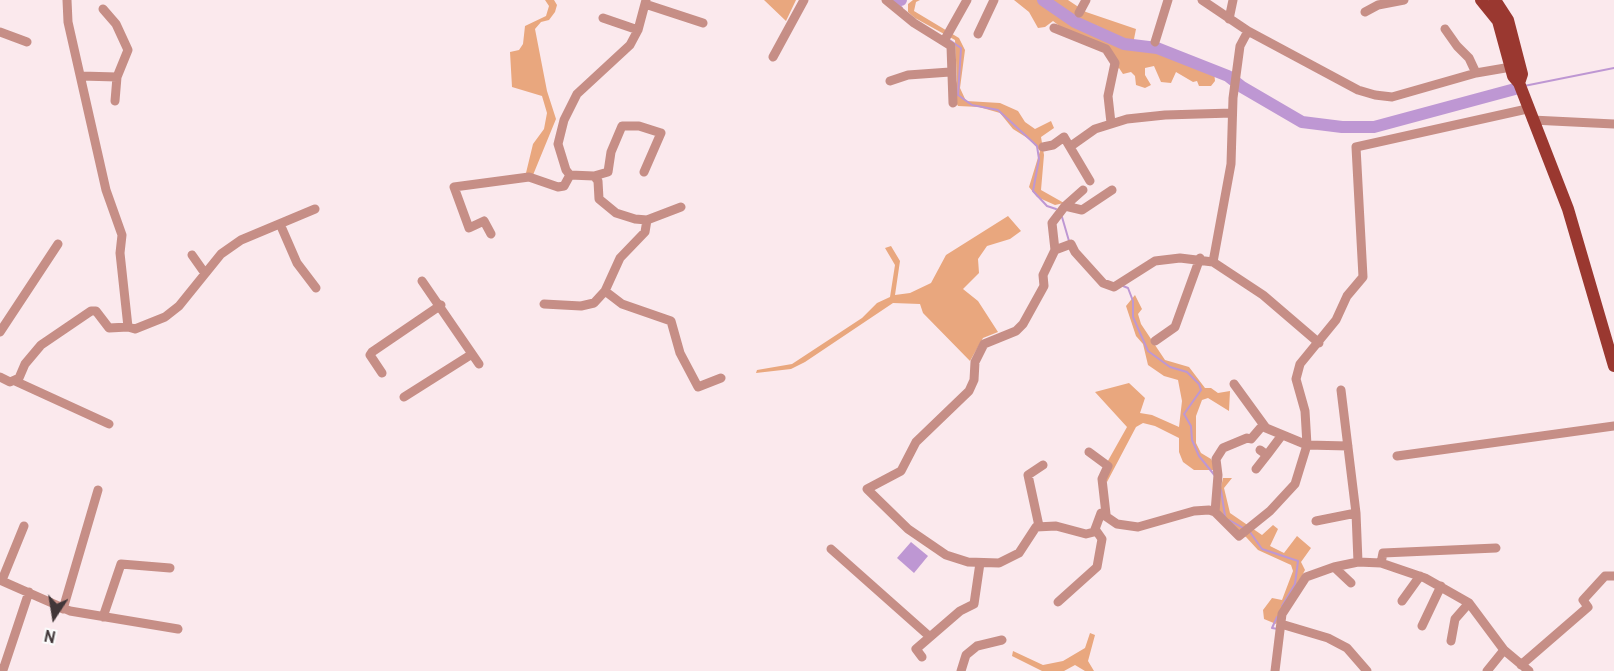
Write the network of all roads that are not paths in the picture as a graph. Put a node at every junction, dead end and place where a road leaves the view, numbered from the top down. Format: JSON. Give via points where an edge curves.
{"nodes":[{"id":1,"x":67,"y":0,"type":"edge"},
{"id":2,"x":804,"y":0,"type":"edge"},
{"id":3,"x":886,"y":0,"type":"edge"},
{"id":4,"x":967,"y":0,"type":"edge"},
{"id":5,"x":994,"y":0,"type":"edge"},
{"id":6,"x":1086,"y":0,"type":"edge"},
{"id":7,"x":1168,"y":0,"type":"edge"},
{"id":8,"x":1202,"y":0,"type":"edge"},
{"id":9,"x":1233,"y":0,"type":"edge"},
{"id":10,"x":1404,"y":0,"type":"edge"},
{"id":11,"x":1481,"y":0,"type":"edge"},
{"id":12,"x":1495,"y":0,"type":"edge"},
{"id":13,"x":645,"y":2,"type":"edge"},
{"id":14,"x":103,"y":9,"type":"dead end"},
{"id":15,"x":1365,"y":12,"type":"dead end"},
{"id":16,"x":1080,"y":13,"type":"dead end"},
{"id":17,"x":603,"y":18,"type":"dead end"},
{"id":18,"x":1229,"y":19,"type":"junction"},
{"id":19,"x":703,"y":23,"type":"dead end"},
{"id":20,"x":1054,"y":28,"type":"dead end"},
{"id":21,"x":1445,"y":29,"type":"dead end"},
{"id":22,"x":638,"y":30,"type":"junction"},
{"id":23,"x":1248,"y":31,"type":"junction"},
{"id":24,"x":0,"y":32,"type":"edge"},
{"id":25,"x":978,"y":34,"type":"dead end"},
{"id":26,"x":944,"y":41,"type":"junction"},
{"id":27,"x":27,"y":42,"type":"dead end"},
{"id":28,"x":1155,"y":42,"type":"dead end"},
{"id":29,"x":773,"y":57,"type":"dead end"},
{"id":30,"x":1511,"y":67,"type":"junction"},
{"id":31,"x":950,"y":72,"type":"junction"},
{"id":32,"x":1476,"y":73,"type":"junction"},
{"id":33,"x":81,"y":76,"type":"junction"},
{"id":34,"x":117,"y":77,"type":"junction"},
{"id":35,"x":890,"y":81,"type":"dead end"},
{"id":36,"x":1519,"y":83,"type":"junction"},
{"id":37,"x":115,"y":100,"type":"dead end"},
{"id":38,"x":953,"y":103,"type":"dead end"},
{"id":39,"x":1232,"y":113,"type":"junction"},
{"id":40,"x":1530,"y":114,"type":"junction"},
{"id":41,"x":1111,"y":123,"type":"junction"},
{"id":42,"x":1614,"y":124,"type":"edge"},
{"id":43,"x":1071,"y":146,"type":"junction"},
{"id":44,"x":1043,"y":147,"type":"dead end"},
{"id":45,"x":644,"y":172,"type":"dead end"},
{"id":46,"x":570,"y":175,"type":"junction"},
{"id":47,"x":594,"y":176,"type":"junction"},
{"id":48,"x":1090,"y":181,"type":"dead end"},
{"id":49,"x":1083,"y":190,"type":"dead end"},
{"id":50,"x":1112,"y":190,"type":"dead end"},
{"id":51,"x":1065,"y":206,"type":"junction"},
{"id":52,"x":681,"y":207,"type":"dead end"},
{"id":53,"x":315,"y":209,"type":"dead end"},
{"id":54,"x":647,"y":220,"type":"junction"},
{"id":55,"x":280,"y":224,"type":"junction"},
{"id":56,"x":490,"y":234,"type":"dead end"},
{"id":57,"x":58,"y":244,"type":"dead end"},
{"id":58,"x":1055,"y":250,"type":"junction"},
{"id":59,"x":192,"y":255,"type":"dead end"},
{"id":60,"x":1200,"y":258,"type":"junction"},
{"id":61,"x":1213,"y":262,"type":"junction"},
{"id":62,"x":204,"y":272,"type":"junction"},
{"id":63,"x":422,"y":281,"type":"dead end"},
{"id":64,"x":316,"y":288,"type":"dead end"},
{"id":65,"x":605,"y":291,"type":"junction"},
{"id":66,"x":544,"y":304,"type":"dead end"},
{"id":67,"x":441,"y":305,"type":"junction"},
{"id":68,"x":128,"y":327,"type":"junction"},
{"id":69,"x":1609,"y":331,"type":"edge"},
{"id":70,"x":0,"y":332,"type":"edge"},
{"id":71,"x":1155,"y":341,"type":"dead end"},
{"id":72,"x":1319,"y":343,"type":"junction"},
{"id":73,"x":472,"y":354,"type":"junction"},
{"id":74,"x":479,"y":364,"type":"dead end"},
{"id":75,"x":1614,"y":366,"type":"edge"},
{"id":76,"x":382,"y":373,"type":"dead end"},
{"id":77,"x":0,"y":377,"type":"edge"},
{"id":78,"x":721,"y":378,"type":"dead end"},
{"id":79,"x":15,"y":381,"type":"junction"},
{"id":80,"x":1233,"y":384,"type":"dead end"},
{"id":81,"x":1341,"y":390,"type":"dead end"},
{"id":82,"x":404,"y":397,"type":"dead end"},
{"id":83,"x":109,"y":424,"type":"dead end"},
{"id":84,"x":1263,"y":426,"type":"junction"},
{"id":85,"x":1614,"y":426,"type":"edge"},
{"id":86,"x":1282,"y":435,"type":"junction"},
{"id":87,"x":1307,"y":444,"type":"junction"},
{"id":88,"x":1348,"y":446,"type":"junction"},
{"id":89,"x":1089,"y":452,"type":"dead end"},
{"id":90,"x":1397,"y":456,"type":"dead end"},
{"id":91,"x":1043,"y":465,"type":"dead end"},
{"id":92,"x":1256,"y":469,"type":"dead end"},
{"id":93,"x":98,"y":490,"type":"dead end"},
{"id":94,"x":1215,"y":512,"type":"junction"},
{"id":95,"x":1356,"y":513,"type":"junction"},
{"id":96,"x":1106,"y":514,"type":"junction"},
{"id":97,"x":1316,"y":521,"type":"dead end"},
{"id":98,"x":24,"y":526,"type":"dead end"},
{"id":99,"x":1039,"y":526,"type":"junction"},
{"id":100,"x":1095,"y":529,"type":"junction"},
{"id":101,"x":1496,"y":548,"type":"dead end"},
{"id":102,"x":831,"y":549,"type":"dead end"},
{"id":103,"x":1358,"y":562,"type":"junction"},
{"id":104,"x":980,"y":563,"type":"junction"},
{"id":105,"x":1381,"y":563,"type":"junction"},
{"id":106,"x":1334,"y":567,"type":"junction"},
{"id":107,"x":170,"y":568,"type":"dead end"},
{"id":108,"x":1420,"y":576,"type":"junction"},
{"id":109,"x":1614,"y":576,"type":"edge"},
{"id":110,"x":1,"y":580,"type":"edge"},
{"id":111,"x":1351,"y":583,"type":"dead end"},
{"id":112,"x":1441,"y":586,"type":"junction"},
{"id":113,"x":29,"y":592,"type":"junction"},
{"id":114,"x":1402,"y":601,"type":"dead end"},
{"id":115,"x":1058,"y":602,"type":"dead end"},
{"id":116,"x":1469,"y":603,"type":"junction"},
{"id":117,"x":63,"y":609,"type":"junction"},
{"id":118,"x":103,"y":617,"type":"junction"},
{"id":119,"x":1281,"y":624,"type":"junction"},
{"id":120,"x":1422,"y":627,"type":"dead end"},
{"id":121,"x":178,"y":629,"type":"dead end"},
{"id":122,"x":929,"y":636,"type":"junction"},
{"id":123,"x":1002,"y":640,"type":"dead end"},
{"id":124,"x":1451,"y":641,"type":"dead end"},
{"id":125,"x":1504,"y":650,"type":"junction"},
{"id":126,"x":922,"y":657,"type":"dead end"},
{"id":127,"x":1364,"y":667,"type":"edge"},
{"id":128,"x":1277,"y":668,"type":"edge"},
{"id":129,"x":1525,"y":668,"type":"edge"},
{"id":130,"x":0,"y":669,"type":"edge"},
{"id":131,"x":961,"y":671,"type":"edge"},
{"id":132,"x":1286,"y":671,"type":"edge"},
{"id":133,"x":1353,"y":671,"type":"edge"},
{"id":134,"x":1487,"y":671,"type":"edge"}],
"edges":[{"from":1,"to":33,"type":"street","via":[[68,22]]},
{"from":2,"to":29,"type":"street"},
{"from":3,"to":26,"type":"street"},
{"from":4,"to":26,"type":"street"},
{"from":5,"to":25,"type":"street"},
{"from":6,"to":16,"type":"street"},
{"from":7,"to":28,"type":"street"},
{"from":8,"to":18,"type":"street"},
{"from":9,"to":18,"type":"street"},
{"from":10,"to":15,"type":"street"},
{"from":11,"to":30,"type":"main road","via":[[1498,21]]},
{"from":12,"to":36,"type":"main road","via":[[1508,20],[1522,74]]},
{"from":13,"to":19,"type":"street"},
{"from":13,"to":22,"type":"street"},
{"from":14,"to":34,"type":"street","via":[[116,24],[128,50]]},
{"from":17,"to":22,"type":"street"},
{"from":18,"to":23,"type":"street"},
{"from":20,"to":41,"type":"street","via":[[1106,49],[1115,63],[1108,96]]},
{"from":21,"to":32,"type":"street"},
{"from":22,"to":46,"type":"street","via":[[630,45],[577,94],[569,107],[558,144]]},
{"from":23,"to":32,"type":"street","via":[[1358,90],[1375,95],[1392,97]]},
{"from":23,"to":39,"type":"street","via":[[1240,46]]},
{"from":24,"to":27,"type":"street"},
{"from":26,"to":31,"type":"street","via":[[951,46]]},
{"from":30,"to":32,"type":"street"},
{"from":30,"to":36,"type":"main road"},
{"from":31,"to":35,"type":"street","via":[[908,75]]},
{"from":31,"to":38,"type":"street"},
{"from":33,"to":34,"type":"street"},
{"from":33,"to":68,"type":"street","via":[[106,190],[122,235],[120,253]]},
{"from":34,"to":37,"type":"street"},
{"from":36,"to":40,"type":"main road"},
{"from":39,"to":41,"type":"street","via":[[1165,115]]},
{"from":39,"to":61,"type":"street","via":[[1231,164]]},
{"from":40,"to":42,"type":"street"},
{"from":40,"to":69,"type":"main road","via":[[1568,209]]},
{"from":40,"to":72,"type":"street","via":[[1356,147],[1363,277]]},
{"from":41,"to":43,"type":"street"},
{"from":43,"to":44,"type":"street","via":[[1064,136]]},
{"from":43,"to":48,"type":"street"},
{"from":45,"to":47,"type":"street","via":[[661,133],[639,126],[622,126],[608,172]]},
{"from":46,"to":47,"type":"street"},
{"from":46,"to":56,"type":"street","via":[[564,186],[558,187],[529,177],[454,187],[469,228],[484,221]]},
{"from":47,"to":54,"type":"street","via":[[599,199],[607,206],[616,213]]},
{"from":49,"to":51,"type":"street"},
{"from":50,"to":51,"type":"street","via":[[1082,210]]},
{"from":51,"to":58,"type":"street","via":[[1052,223]]},
{"from":52,"to":54,"type":"street"},
{"from":53,"to":55,"type":"street"},
{"from":54,"to":65,"type":"street","via":[[645,232],[620,258]]},
{"from":55,"to":62,"type":"street","via":[[241,240],[220,254]]},
{"from":55,"to":64,"type":"street","via":[[297,263]]},
{"from":57,"to":70,"type":"street"},
{"from":58,"to":60,"type":"street","via":[[1071,244],[1103,283],[1114,287],[1155,261]]},
{"from":58,"to":104,"type":"street","via":[[1043,275],[1044,286],[1023,324],[1016,331],[984,344],[975,362],[969,392],[916,442],[901,471],[867,489],[936,550]]},
{"from":59,"to":62,"type":"street"},
{"from":60,"to":61,"type":"street"},
{"from":60,"to":71,"type":"street","via":[[1175,327]]},
{"from":61,"to":72,"type":"street","via":[[1263,295]]},
{"from":62,"to":68,"type":"street","via":[[179,306],[165,317],[135,329]]},
{"from":63,"to":67,"type":"street"},
{"from":65,"to":66,"type":"street","via":[[588,306]]},
{"from":65,"to":78,"type":"street","via":[[622,304],[671,321],[698,387]]},
{"from":67,"to":73,"type":"street"},
{"from":67,"to":76,"type":"street","via":[[372,352],[370,355]]},
{"from":68,"to":79,"type":"street","via":[[109,328],[96,311],[86,314],[41,345]]},
{"from":69,"to":75,"type":"main road"},
{"from":72,"to":87,"type":"street","via":[[1300,364],[1296,379],[1305,411]]},
{"from":73,"to":74,"type":"street"},
{"from":73,"to":82,"type":"street"},
{"from":77,"to":79,"type":"street"},
{"from":79,"to":83,"type":"street"},
{"from":80,"to":84,"type":"street"},
{"from":81,"to":88,"type":"street"},
{"from":84,"to":86,"type":"street"},
{"from":84,"to":94,"type":"street","via":[[1251,440],[1247,438],[1223,448],[1216,459]]},
{"from":85,"to":90,"type":"street"},
{"from":86,"to":87,"type":"street"},
{"from":86,"to":92,"type":"street","via":[[1263,452]]},
{"from":87,"to":88,"type":"street"},
{"from":87,"to":94,"type":"street","via":[[1295,484],[1239,536]]},
{"from":88,"to":95,"type":"street"},
{"from":89,"to":96,"type":"street","via":[[1108,466],[1102,478]]},
{"from":91,"to":99,"type":"street","via":[[1028,475]]},
{"from":93,"to":117,"type":"street"},
{"from":94,"to":96,"type":"street","via":[[1194,511],[1138,527],[1117,524]]},
{"from":95,"to":97,"type":"street"},
{"from":95,"to":103,"type":"street"},
{"from":96,"to":100,"type":"street","via":[[1101,513]]},
{"from":98,"to":110,"type":"street"},
{"from":99,"to":100,"type":"street","via":[[1086,534]]},
{"from":99,"to":104,"type":"street","via":[[1019,553],[999,563]]},
{"from":100,"to":115,"type":"street","via":[[1102,539],[1097,567]]},
{"from":101,"to":105,"type":"street","via":[[1383,553]]},
{"from":102,"to":122,"type":"street"},
{"from":103,"to":105,"type":"street"},
{"from":103,"to":106,"type":"street"},
{"from":104,"to":122,"type":"street","via":[[974,604]]},
{"from":105,"to":108,"type":"street"},
{"from":106,"to":111,"type":"street"},
{"from":106,"to":119,"type":"street","via":[[1306,577],[1282,614]]},
{"from":107,"to":118,"type":"street","via":[[121,564]]},
{"from":108,"to":112,"type":"street"},
{"from":108,"to":114,"type":"street"},
{"from":109,"to":129,"type":"street","via":[[1605,576],[1583,600],[1588,607]]},
{"from":110,"to":113,"type":"street"},
{"from":112,"to":116,"type":"street"},
{"from":112,"to":120,"type":"street"},
{"from":113,"to":117,"type":"street"},
{"from":113,"to":130,"type":"street","via":[[3,670]]},
{"from":116,"to":124,"type":"street","via":[[1455,619]]},
{"from":116,"to":125,"type":"street"},
{"from":117,"to":118,"type":"street"},
{"from":118,"to":121,"type":"street"},
{"from":119,"to":127,"type":"street","via":[[1328,638],[1347,648]]},
{"from":119,"to":128,"type":"street"},
{"from":122,"to":126,"type":"street","via":[[916,649]]},
{"from":123,"to":131,"type":"street","via":[[977,646],[966,655]]},
{"from":125,"to":129,"type":"street"},
{"from":125,"to":134,"type":"street"},
{"from":127,"to":133,"type":"street"},
{"from":128,"to":132,"type":"street"}]}
